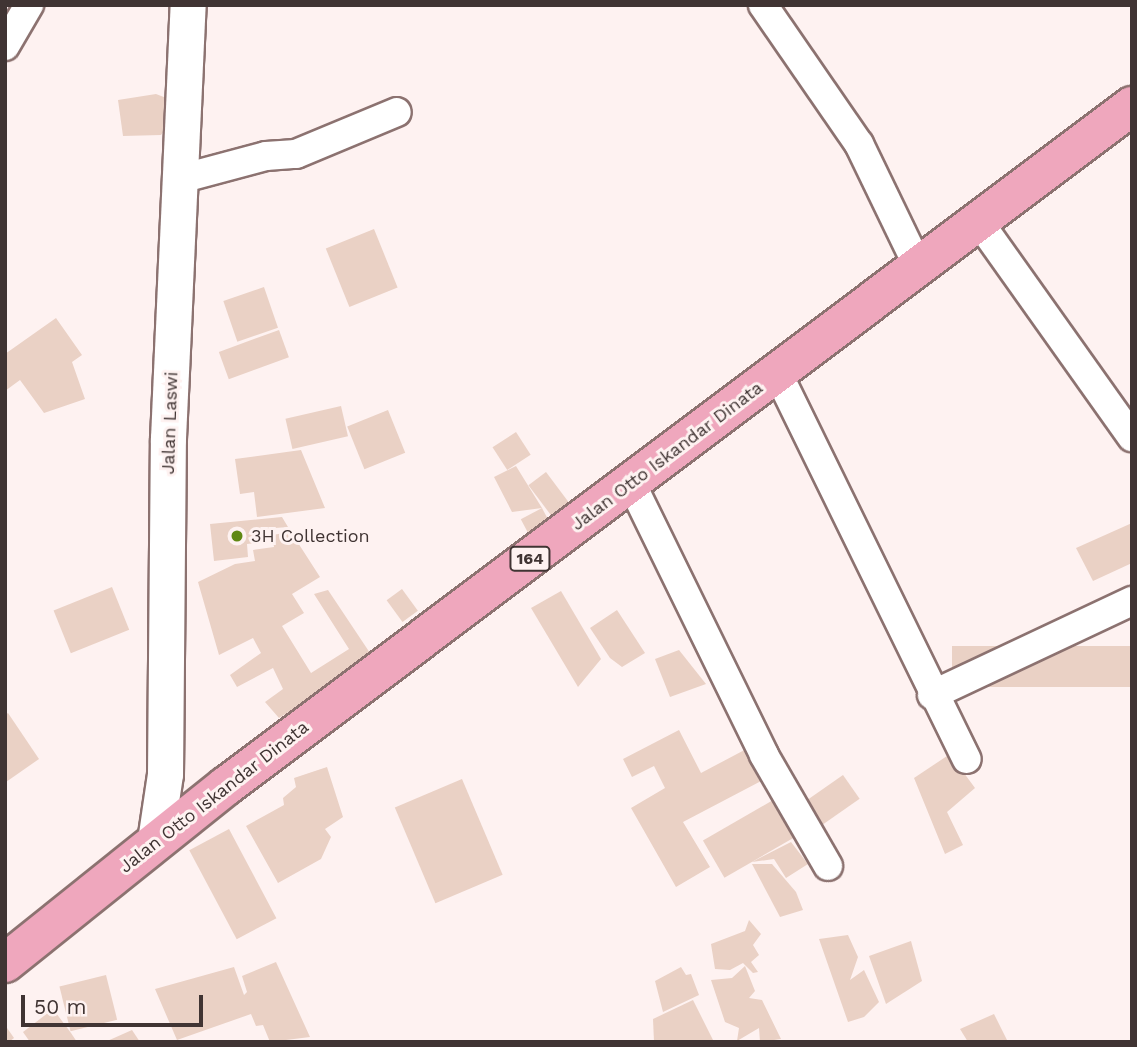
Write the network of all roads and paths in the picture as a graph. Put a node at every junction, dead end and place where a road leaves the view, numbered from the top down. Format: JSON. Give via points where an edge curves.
{"nodes":[{"id":1,"x":29,"y":5,"type":"edge"},
{"id":2,"x":188,"y":5,"type":"edge"},
{"id":3,"x":763,"y":5,"type":"edge"},
{"id":4,"x":5,"y":46,"type":"edge"},
{"id":5,"x":1132,"y":106,"type":"edge"},
{"id":6,"x":397,"y":112,"type":"dead end"},
{"id":7,"x":180,"y":179,"type":"junction"},
{"id":8,"x":979,"y":222,"type":"junction"},
{"id":9,"x":918,"y":266,"type":"junction"},
{"id":10,"x":777,"y":372,"type":"junction"},
{"id":11,"x":1132,"y":437,"type":"edge"},
{"id":12,"x":631,"y":483,"type":"junction"},
{"id":13,"x":1132,"y":601,"type":"edge"},
{"id":14,"x":932,"y":695,"type":"junction"},
{"id":15,"x":967,"y":760,"type":"dead end"},
{"id":16,"x":155,"y":841,"type":"junction"},
{"id":17,"x":828,"y":866,"type":"dead end"},
{"id":18,"x":5,"y":963,"type":"edge"}],
"edges":[{"from":1,"to":4,"type":"street"},
{"from":2,"to":7,"type":"street","name":"Jalan Laswi"},
{"from":3,"to":9,"type":"street","via":[[859,144]]},
{"from":5,"to":8,"type":"main road","name":"Jalan Otto Iskandar Dinata","number":"164"},
{"from":6,"to":7,"type":"street","via":[[296,154],[266,156]]},
{"from":7,"to":16,"type":"street","name":"Jalan Laswi","via":[[168,438],[165,774]]},
{"from":8,"to":9,"type":"main road","name":"Jalan Otto Iskandar Dinata","number":"164"},
{"from":8,"to":11,"type":"street"},
{"from":9,"to":10,"type":"main road","name":"Jalan Otto Iskandar Dinata","number":"164"},
{"from":10,"to":12,"type":"main road","name":"Jalan Otto Iskandar Dinata","number":"164"},
{"from":10,"to":14,"type":"street"},
{"from":12,"to":16,"type":"main road","name":"Jalan Otto Iskandar Dinata","number":"164"},
{"from":12,"to":17,"type":"street","via":[[764,755]]},
{"from":13,"to":14,"type":"street"},
{"from":14,"to":15,"type":"street"},
{"from":16,"to":18,"type":"main road","name":"Jalan Otto Iskandar Dinata","number":"164"}]}
